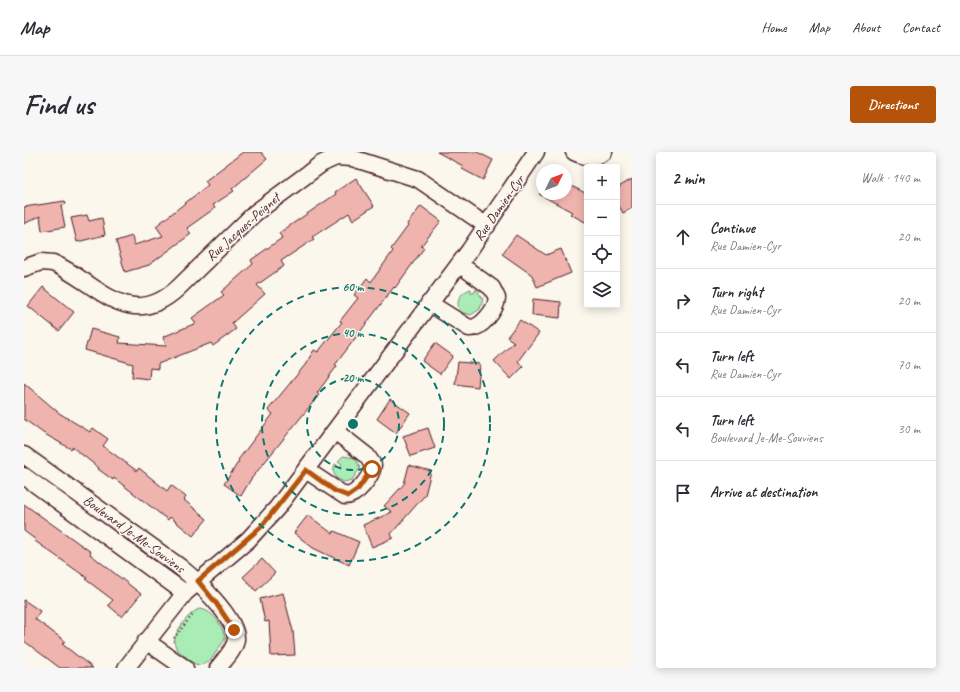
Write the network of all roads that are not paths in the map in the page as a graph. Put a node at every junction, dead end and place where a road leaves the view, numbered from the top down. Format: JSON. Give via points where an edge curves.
{"nodes":[{"id":1,"x":536,"y":152,"type":"edge"},
{"id":2,"x":574,"y":152,"type":"edge"},
{"id":3,"x":604,"y":152,"type":"edge"},
{"id":4,"x":487,"y":226,"type":"junction"},
{"id":5,"x":460,"y":264,"type":"junction"},
{"id":6,"x":24,"y":268,"type":"edge"},
{"id":7,"x":430,"y":303,"type":"junction"},
{"id":8,"x":334,"y":431,"type":"junction"},
{"id":9,"x":24,"y":454,"type":"edge"},
{"id":10,"x":306,"y":470,"type":"junction"},
{"id":11,"x":24,"y":476,"type":"edge"},
{"id":12,"x":198,"y":581,"type":"junction"},
{"id":13,"x":185,"y":592,"type":"junction"},
{"id":14,"x":146,"y":641,"type":"junction"},
{"id":15,"x":126,"y":668,"type":"edge"},
{"id":16,"x":184,"y":668,"type":"edge"},
{"id":17,"x":218,"y":668,"type":"edge"}],
"edges":[{"from":1,"to":4,"type":"street","name":"Rue Damien-Cyr"},
{"from":2,"to":3,"type":"street","via":[[594,157]]},
{"from":4,"to":5,"type":"street","name":"Rue Damien-Cyr"},
{"from":4,"to":6,"type":"street","name":"Rue Jacques-Peignet","via":[[418,179],[352,158],[336,157],[321,164],[262,207],[175,291],[154,305],[140,307],[120,304],[53,263],[41,262]]},
{"from":5,"to":7,"type":"street","name":"Rue Damien-Cyr"},
{"from":5,"to":7,"type":"street","via":[[494,291],[497,298],[494,308],[480,325],[469,328]]},
{"from":7,"to":8,"type":"street","name":"Rue Damien-Cyr"},
{"from":8,"to":10,"type":"street","name":"Rue Damien-Cyr"},
{"from":8,"to":10,"type":"street","via":[[370,458],[372,465],[369,475],[355,493],[345,496]]},
{"from":9,"to":12,"type":"street","name":"Boulevard Je-Me-Souviens"},
{"from":10,"to":12,"type":"street","name":"Rue Damien-Cyr","via":[[258,530]]},
{"from":11,"to":13,"type":"street","name":"Boulevard Je-Me-Souviens"},
{"from":12,"to":13,"type":"street","name":"Rue Damien-Cyr"},
{"from":12,"to":17,"type":"street","name":"Boulevard Je-Me-Souviens","via":[[234,630],[234,645]]},
{"from":13,"to":14,"type":"street","name":"Rue Damien-Cyr"},
{"from":14,"to":15,"type":"street","name":"Rue Damien-Cyr"},
{"from":14,"to":16,"type":"street"}]}
